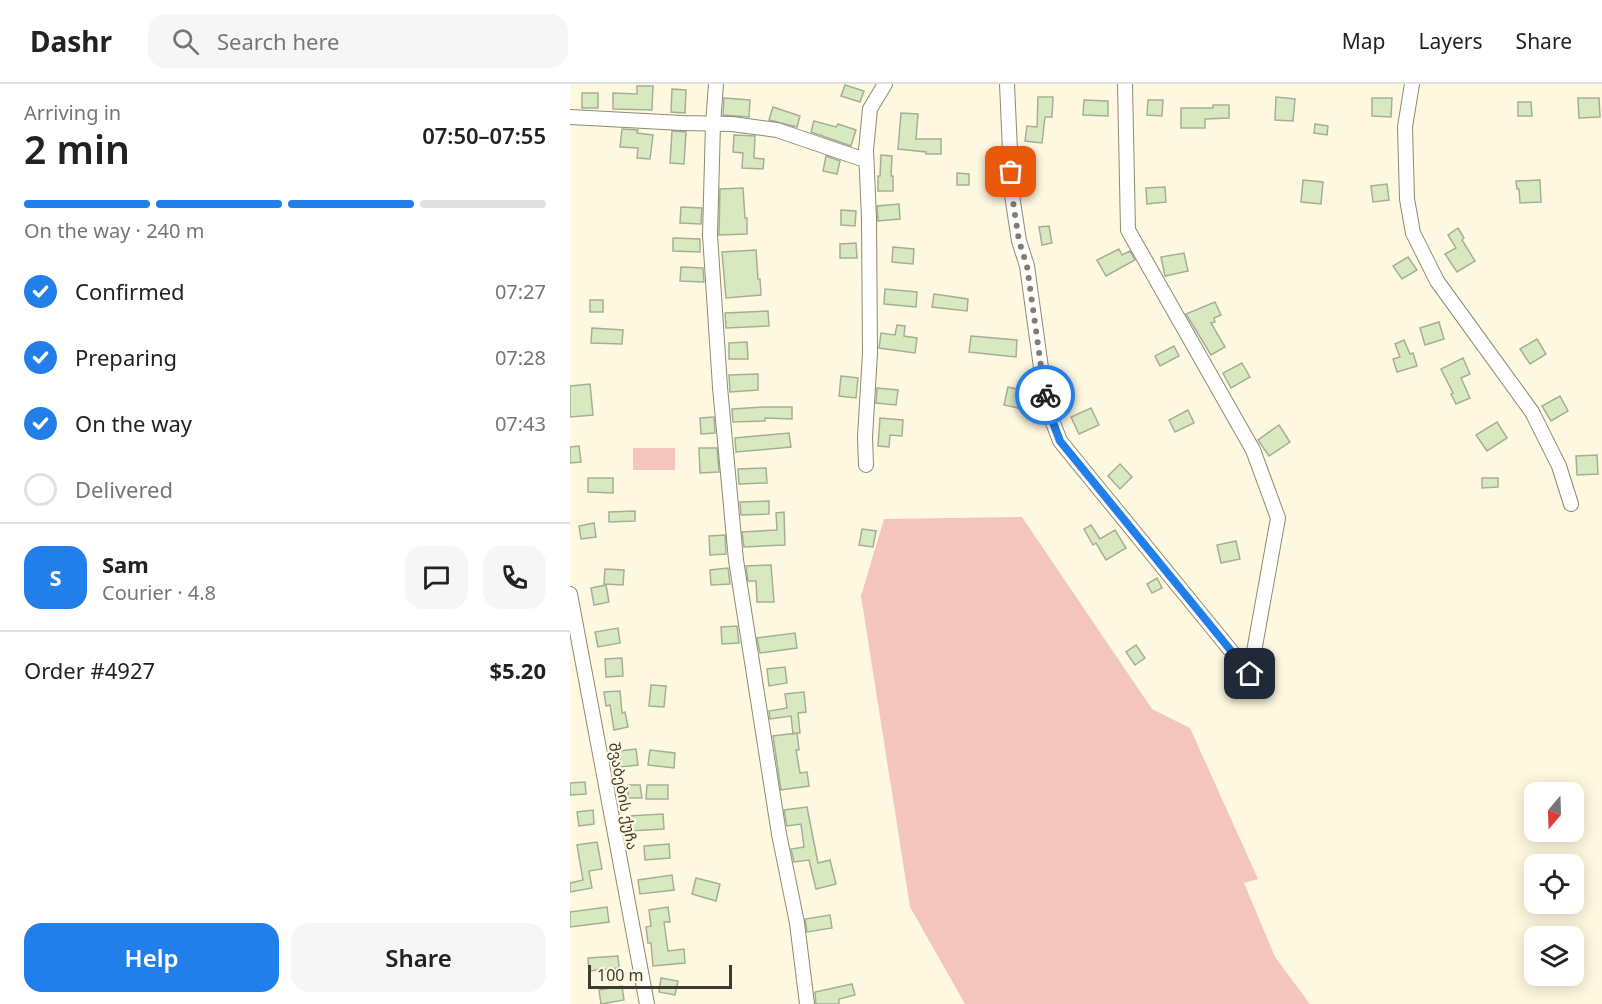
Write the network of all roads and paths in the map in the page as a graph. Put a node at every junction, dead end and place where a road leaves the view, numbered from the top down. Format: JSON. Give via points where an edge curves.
{"nodes":[{"id":1,"x":716,"y":84,"type":"edge"},
{"id":2,"x":885,"y":84,"type":"edge"},
{"id":3,"x":1007,"y":84,"type":"edge"},
{"id":4,"x":1125,"y":84,"type":"edge"},
{"id":5,"x":1412,"y":84,"type":"edge"},
{"id":6,"x":570,"y":117,"type":"edge"},
{"id":7,"x":712,"y":124,"type":"junction"},
{"id":8,"x":866,"y":160,"type":"junction"},
{"id":9,"x":866,"y":465,"type":"dead end"},
{"id":10,"x":1571,"y":504,"type":"dead end"},
{"id":11,"x":570,"y":594,"type":"edge"},
{"id":12,"x":647,"y":1004,"type":"edge"},
{"id":13,"x":807,"y":1004,"type":"edge"}],
"edges":[{"from":1,"to":7,"type":"street"},
{"from":2,"to":8,"type":"street","via":[[870,109]]},
{"from":3,"to":4,"type":"street","via":[[1012,195],[1027,266],[1046,404],[1060,441],[1250,674],[1278,518],[1253,450],[1128,230]]},
{"from":5,"to":10,"type":"street","via":[[1405,127],[1407,199],[1413,233],[1437,280],[1532,412],[1559,466]]},
{"from":6,"to":7,"type":"street"},
{"from":7,"to":8,"type":"street","via":[[777,130]]},
{"from":7,"to":13,"type":"street","via":[[710,235],[736,560]]},
{"from":8,"to":9,"type":"street","via":[[870,353]]},
{"from":11,"to":12,"type":"street","name":"შვაბების ქუჩა"}]}
